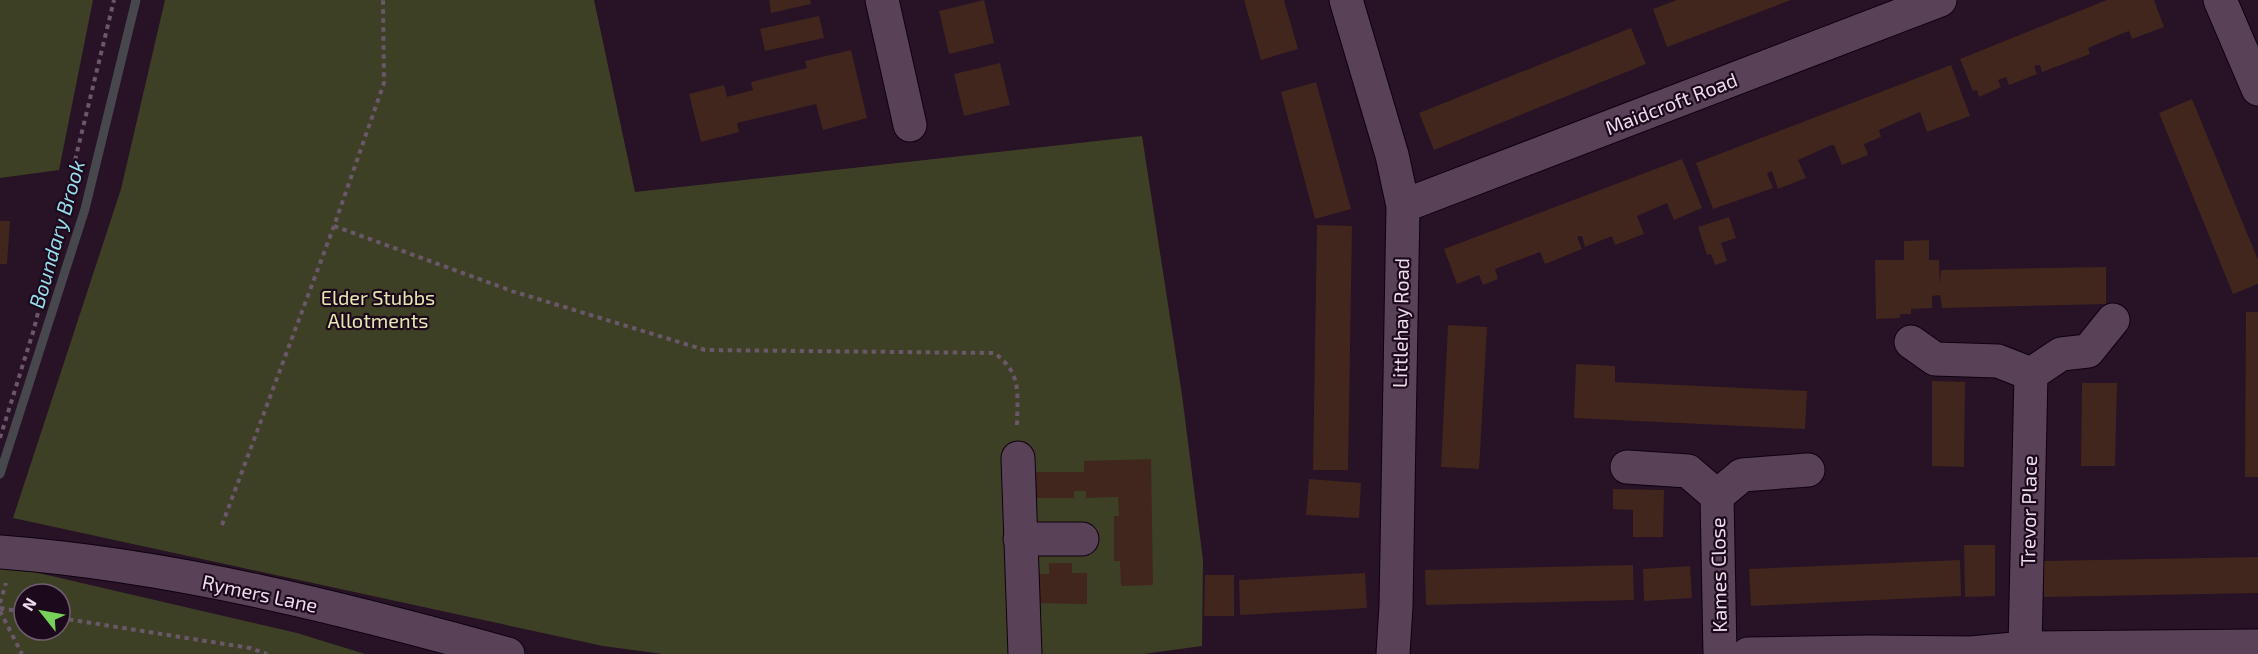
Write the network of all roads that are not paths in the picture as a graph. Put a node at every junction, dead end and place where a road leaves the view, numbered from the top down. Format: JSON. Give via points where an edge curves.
{"nodes":[{"id":1,"x":882,"y":0,"type":"edge"},
{"id":2,"x":1346,"y":0,"type":"edge"},
{"id":3,"x":1940,"y":0,"type":"edge"},
{"id":4,"x":2220,"y":0,"type":"edge"},
{"id":5,"x":2258,"y":89,"type":"edge"},
{"id":6,"x":910,"y":125,"type":"dead end"},
{"id":7,"x":1402,"y":206,"type":"junction"},
{"id":8,"x":2113,"y":320,"type":"dead end"},
{"id":9,"x":1911,"y":342,"type":"dead end"},
{"id":10,"x":2031,"y":374,"type":"junction"},
{"id":11,"x":1018,"y":458,"type":"road end"},
{"id":12,"x":1627,"y":467,"type":"dead end"},
{"id":13,"x":1808,"y":470,"type":"dead end"},
{"id":14,"x":1717,"y":496,"type":"junction"},
{"id":15,"x":1020,"y":539,"type":"junction"},
{"id":16,"x":1082,"y":539,"type":"dead end"},
{"id":17,"x":4,"y":552,"type":"edge"},
{"id":18,"x":2258,"y":646,"type":"edge"},
{"id":19,"x":2025,"y":648,"type":"junction"},
{"id":20,"x":1868,"y":653,"type":"edge"},
{"id":21,"x":508,"y":654,"type":"edge"},
{"id":22,"x":1025,"y":654,"type":"edge"},
{"id":23,"x":1394,"y":654,"type":"edge"},
{"id":24,"x":1719,"y":654,"type":"edge"},
{"id":25,"x":1748,"y":654,"type":"edge"}],
"edges":[{"from":1,"to":6,"type":"street"},
{"from":2,"to":7,"type":"street","name":"Littlehay Road","via":[[1392,155]]},
{"from":3,"to":7,"type":"street","name":"Maidcroft Road"},
{"from":4,"to":5,"type":"street"},
{"from":7,"to":23,"type":"street","name":"Littlehay Road"},
{"from":8,"to":10,"type":"street","via":[[2088,351],[2061,354]]},
{"from":9,"to":10,"type":"street","via":[[1935,358],[1998,361]]},
{"from":10,"to":19,"type":"street","name":"Trevor Place"},
{"from":11,"to":15,"type":"street"},
{"from":12,"to":14,"type":"street","via":[[1688,471]]},
{"from":13,"to":14,"type":"street","via":[[1742,475]]},
{"from":14,"to":24,"type":"street","name":"Kames Close"},
{"from":15,"to":16,"type":"street"},
{"from":15,"to":22,"type":"street"},
{"from":17,"to":21,"type":"street","name":"Rymers Lane","via":[[136,568],[222,584],[374,617]]},
{"from":18,"to":19,"type":"street"},
{"from":19,"to":20,"type":"street","via":[[1971,653]]},
{"from":20,"to":25,"type":"street"}]}
